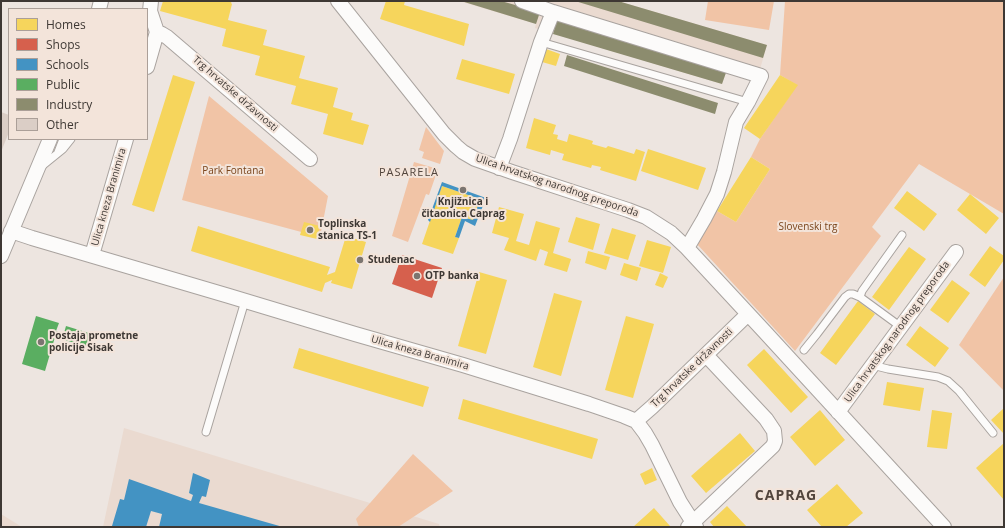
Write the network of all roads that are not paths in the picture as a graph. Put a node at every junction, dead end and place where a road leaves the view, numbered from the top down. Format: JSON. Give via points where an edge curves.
{"nodes":[{"id":1,"x":151,"y":1,"type":"edge"},
{"id":2,"x":338,"y":1,"type":"edge"},
{"id":3,"x":522,"y":1,"type":"edge"},
{"id":4,"x":553,"y":12,"type":"junction"},
{"id":5,"x":157,"y":32,"type":"junction"},
{"id":6,"x":541,"y":42,"type":"junction"},
{"id":7,"x":148,"y":64,"type":"edge"},
{"id":8,"x":748,"y":102,"type":"junction"},
{"id":9,"x":50,"y":140,"type":"edge"},
{"id":10,"x":63,"y":140,"type":"edge"},
{"id":11,"x":70,"y":140,"type":"edge"},
{"id":12,"x":126,"y":140,"type":"edge"},
{"id":13,"x":57,"y":154,"type":"junction"},
{"id":14,"x":310,"y":159,"type":"dead end"},
{"id":15,"x":499,"y":168,"type":"junction"},
{"id":16,"x":37,"y":170,"type":"junction"},
{"id":17,"x":11,"y":231,"type":"junction"},
{"id":18,"x":902,"y":235,"type":"dead end"},
{"id":19,"x":687,"y":248,"type":"junction"},
{"id":20,"x":956,"y":252,"type":"dead end"},
{"id":21,"x":92,"y":255,"type":"junction"},
{"id":22,"x":1,"y":256,"type":"edge"},
{"id":23,"x":860,"y":297,"type":"junction"},
{"id":24,"x":245,"y":301,"type":"junction"},
{"id":25,"x":748,"y":314,"type":"junction"},
{"id":26,"x":901,"y":327,"type":"junction"},
{"id":27,"x":804,"y":350,"type":"dead end"},
{"id":28,"x":706,"y":355,"type":"junction"},
{"id":29,"x":872,"y":365,"type":"junction"},
{"id":30,"x":838,"y":412,"type":"junction"},
{"id":31,"x":636,"y":421,"type":"junction"},
{"id":32,"x":206,"y":432,"type":"dead end"},
{"id":33,"x":993,"y":432,"type":"dead end"},
{"id":34,"x":692,"y":526,"type":"edge"},
{"id":35,"x":944,"y":527,"type":"edge"}],
"edges":[{"from":1,"to":5,"type":"street","via":[[150,11]]},
{"from":2,"to":15,"type":"street","name":"Ulica hrvatskog narodnog preporoda","via":[[444,134],[463,152]]},
{"from":3,"to":4,"type":"street"},
{"from":4,"to":6,"type":"street"},
{"from":4,"to":8,"type":"street","via":[[761,76]]},
{"from":5,"to":7,"type":"street"},
{"from":5,"to":14,"type":"street","name":"Trg hrvatske državnosti","via":[[168,37]]},
{"from":6,"to":8,"type":"lane"},
{"from":6,"to":15,"type":"street"},
{"from":8,"to":19,"type":"street","via":[[736,122],[717,194]]},
{"from":9,"to":16,"type":"street"},
{"from":10,"to":13,"type":"lane"},
{"from":11,"to":13,"type":"lane"},
{"from":12,"to":21,"type":"street","name":"Ulica kneza Branimira"},
{"from":13,"to":16,"type":"lane"},
{"from":15,"to":19,"type":"street","name":"Ulica hrvatskog narodnog preporoda","via":[[646,216]]},
{"from":16,"to":17,"type":"street"},
{"from":17,"to":21,"type":"street","name":"Ulica kneza Branimira"},
{"from":17,"to":22,"type":"street"},
{"from":18,"to":23,"type":"lane"},
{"from":19,"to":25,"type":"street","name":"Ulica hrvatskog narodnog preporoda"},
{"from":20,"to":26,"type":"street","name":"Ulica hrvatskog narodnog preporoda"},
{"from":21,"to":24,"type":"street","name":"Ulica kneza Branimira"},
{"from":23,"to":26,"type":"lane"},
{"from":23,"to":27,"type":"lane","via":[[853,294],[845,297]]},
{"from":24,"to":31,"type":"street","name":"Ulica kneza Branimira","via":[[470,367]]},
{"from":24,"to":32,"type":"lane"},
{"from":25,"to":28,"type":"street","name":"Trg hrvatske državnosti"},
{"from":25,"to":30,"type":"street","name":"Ulica hrvatskog narodnog preporoda"},
{"from":26,"to":29,"type":"street","name":"Ulica hrvatskog narodnog preporoda"},
{"from":28,"to":31,"type":"street","name":"Trg hrvatske državnosti"},
{"from":28,"to":34,"type":"street","via":[[766,419],[774,431],[775,441],[773,446]]},
{"from":29,"to":30,"type":"street","name":"Ulica hrvatskog narodnog preporoda"},
{"from":29,"to":33,"type":"lane","via":[[948,381]]},
{"from":30,"to":35,"type":"street","name":"Ulica hrvatskog narodnog preporoda"},
{"from":31,"to":34,"type":"street","via":[[652,445]]}]}
